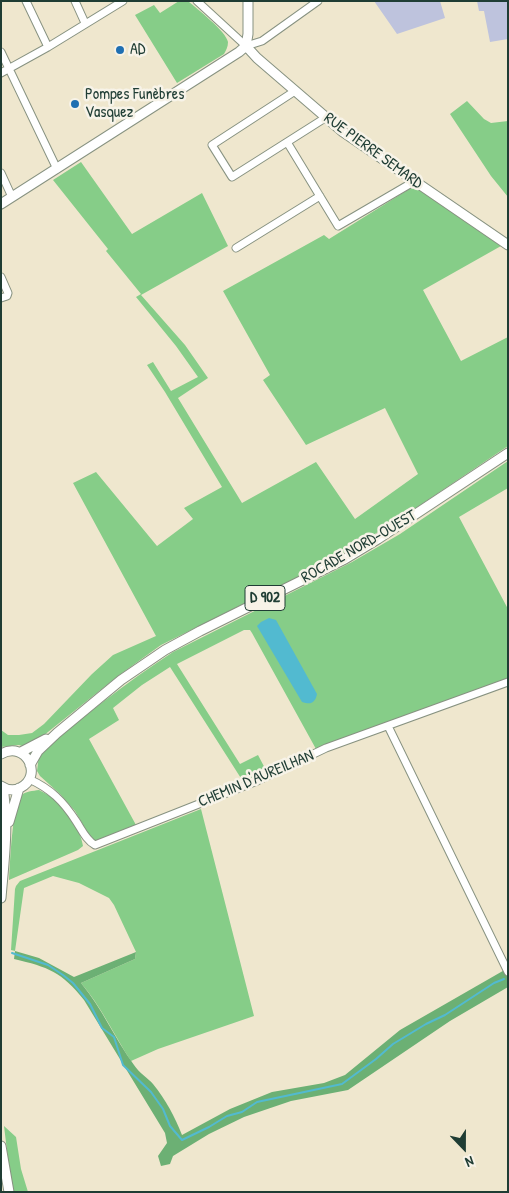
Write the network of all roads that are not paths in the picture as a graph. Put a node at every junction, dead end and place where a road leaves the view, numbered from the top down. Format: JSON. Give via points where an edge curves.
{"nodes":[{"id":1,"x":26,"y":1,"type":"edge"},
{"id":2,"x":75,"y":1,"type":"edge"},
{"id":3,"x":123,"y":1,"type":"edge"},
{"id":4,"x":198,"y":1,"type":"edge"},
{"id":5,"x":248,"y":1,"type":"edge"},
{"id":6,"x":318,"y":1,"type":"edge"},
{"id":7,"x":85,"y":23,"type":"junction"},
{"id":8,"x":246,"y":46,"type":"junction"},
{"id":9,"x":48,"y":47,"type":"junction"},
{"id":10,"x":1,"y":52,"type":"edge"},
{"id":11,"x":9,"y":69,"type":"junction"},
{"id":12,"x":1,"y":73,"type":"edge"},
{"id":13,"x":295,"y":92,"type":"junction"},
{"id":14,"x":326,"y":118,"type":"junction"},
{"id":15,"x":287,"y":142,"type":"junction"},
{"id":16,"x":57,"y":170,"type":"junction"},
{"id":17,"x":1,"y":172,"type":"edge"},
{"id":18,"x":415,"y":181,"type":"junction"},
{"id":19,"x":320,"y":196,"type":"junction"},
{"id":20,"x":12,"y":197,"type":"junction"},
{"id":21,"x":1,"y":204,"type":"edge"},
{"id":22,"x":508,"y":245,"type":"edge"},
{"id":23,"x":236,"y":248,"type":"dead end"},
{"id":24,"x":1,"y":277,"type":"edge"},
{"id":25,"x":1,"y":298,"type":"edge"},
{"id":26,"x":508,"y":453,"type":"edge"},
{"id":27,"x":508,"y":682,"type":"edge"},
{"id":28,"x":388,"y":726,"type":"junction"},
{"id":29,"x":58,"y":733,"type":"junction"},
{"id":30,"x":21,"y":752,"type":"junction"},
{"id":31,"x":1,"y":754,"type":"edge"},
{"id":32,"x":30,"y":765,"type":"junction"},
{"id":33,"x":29,"y":779,"type":"junction"},
{"id":34,"x":2,"y":787,"type":"edge"},
{"id":35,"x":19,"y":788,"type":"junction"},
{"id":36,"x":6,"y":834,"type":"junction"},
{"id":37,"x":1,"y":898,"type":"edge"},
{"id":38,"x":508,"y":972,"type":"edge"},
{"id":39,"x":1,"y":1146,"type":"edge"},
{"id":40,"x":9,"y":1192,"type":"edge"}],
"edges":[{"from":1,"to":9,"type":"street"},
{"from":2,"to":7,"type":"street"},
{"from":3,"to":7,"type":"street"},
{"from":4,"to":8,"type":"street"},
{"from":5,"to":8,"type":"main road"},
{"from":6,"to":8,"type":"street","via":[[262,41]]},
{"from":7,"to":9,"type":"street"},
{"from":8,"to":13,"type":"main road","name":"RUE PIERRE SEMARD"},
{"from":8,"to":16,"type":"main road"},
{"from":9,"to":11,"type":"street"},
{"from":10,"to":11,"type":"street"},
{"from":11,"to":12,"type":"street"},
{"from":11,"to":16,"type":"street"},
{"from":13,"to":14,"type":"main road","name":"RUE PIERRE SEMARD"},
{"from":13,"to":15,"type":"street","via":[[212,145],[232,177]]},
{"from":14,"to":15,"type":"street"},
{"from":14,"to":18,"type":"main road","name":"RUE PIERRE SEMARD"},
{"from":15,"to":19,"type":"street"},
{"from":16,"to":20,"type":"main road"},
{"from":17,"to":20,"type":"street"},
{"from":18,"to":19,"type":"street","via":[[338,226]]},
{"from":18,"to":22,"type":"main road","name":"RUE PIERRE SEMARD"},
{"from":19,"to":23,"type":"street"},
{"from":20,"to":21,"type":"main road"},
{"from":24,"to":25,"type":"street","via":[[8,293]]},
{"from":26,"to":29,"type":"main road","name":"ROCADE NORD-OUEST","number":"D 902","via":[[345,559],[165,650],[121,680]]},
{"from":27,"to":28,"type":"street","name":"CHEMIN D'AUREILHAN"},
{"from":28,"to":33,"type":"street","name":"CHEMIN D'AUREILHAN","via":[[326,748],[257,780],[95,845],[56,795]]},
{"from":28,"to":38,"type":"street"},
{"from":29,"to":30,"type":"main road","name":"ROCADE NORD-OUEST","number":"D 902"},
{"from":29,"to":32,"type":"main road","name":"ROCADE NORD-OUEST","number":"D 902","via":[[38,751]]},
{"from":30,"to":31,"type":"main road","via":[[10,750]]},
{"from":30,"to":32,"type":"main road"},
{"from":32,"to":33,"type":"main road"},
{"from":33,"to":35,"type":"main road"},
{"from":34,"to":35,"type":"main road"},
{"from":34,"to":36,"type":"main road","via":[[6,802]]},
{"from":35,"to":36,"type":"main road"},
{"from":36,"to":37,"type":"main road"},
{"from":39,"to":40,"type":"main road"}]}
